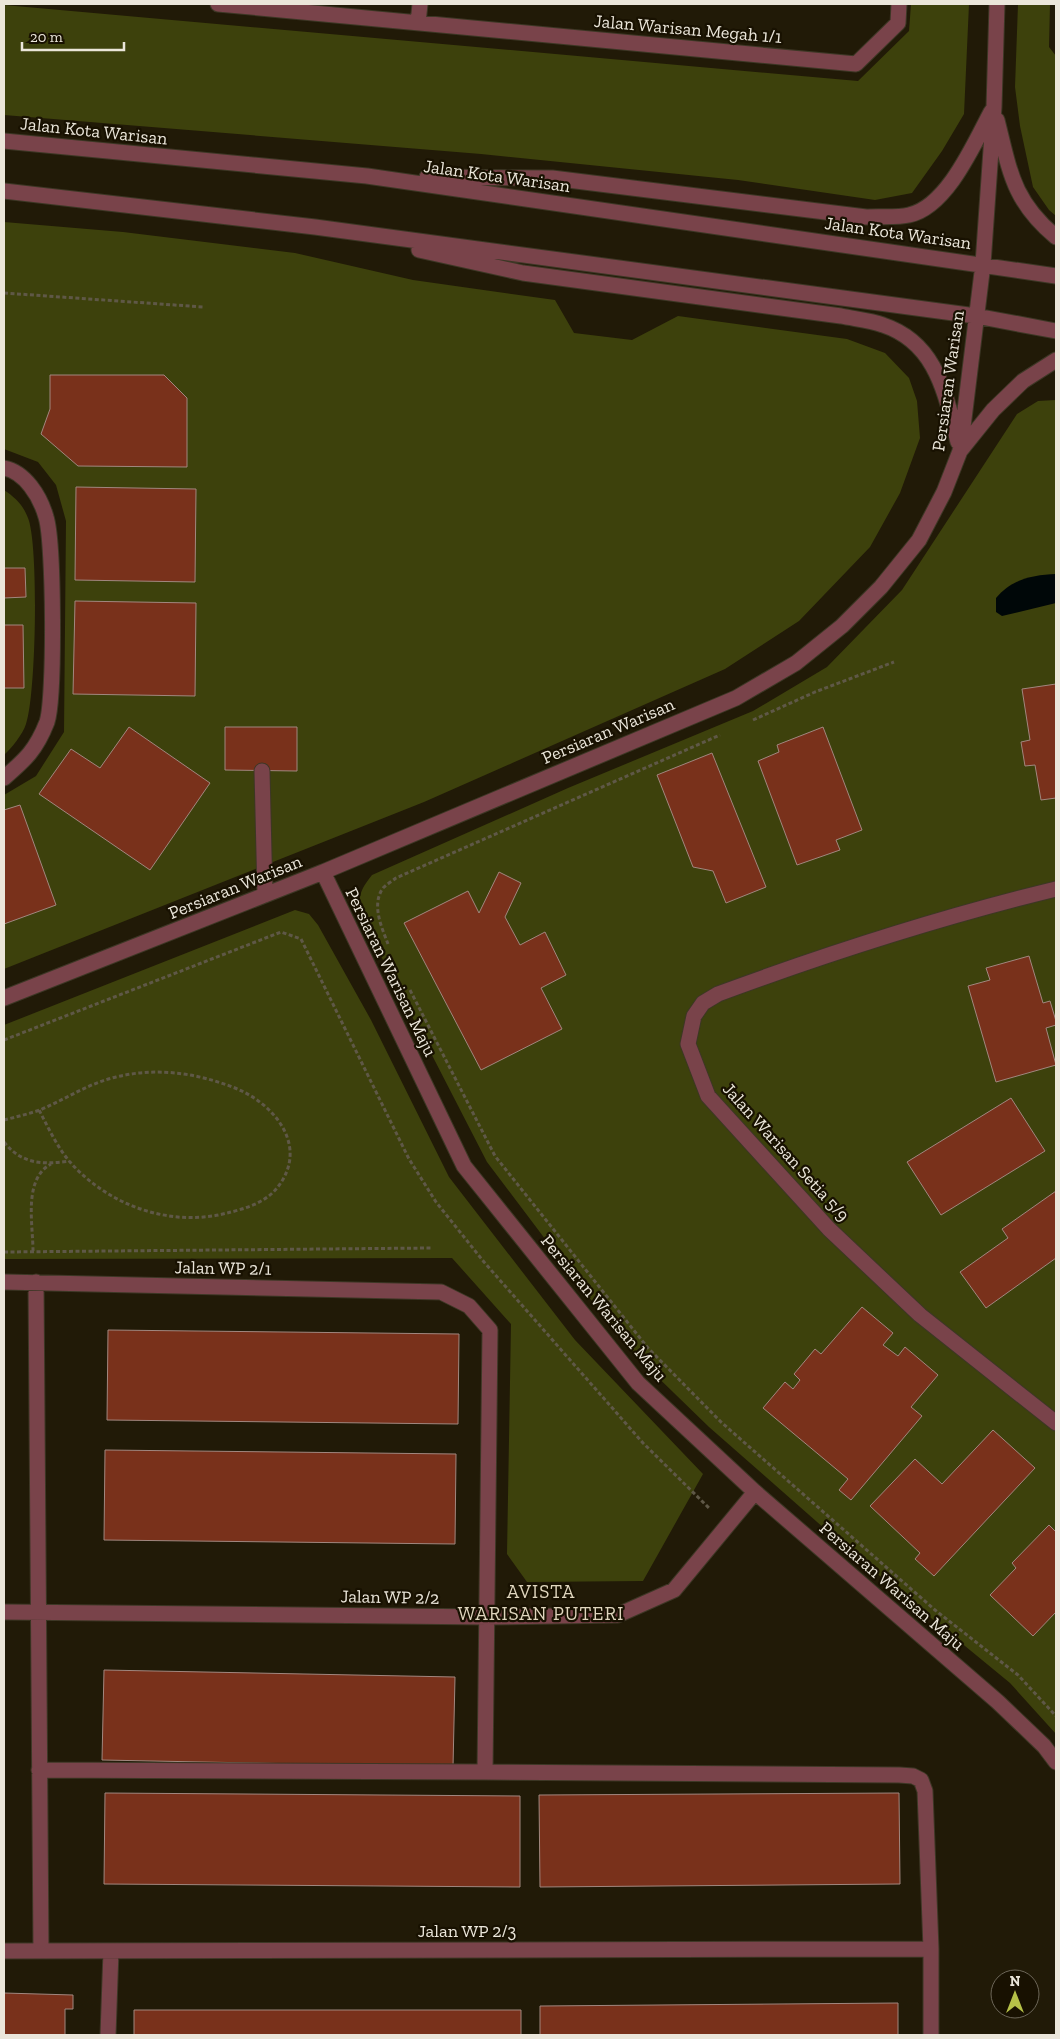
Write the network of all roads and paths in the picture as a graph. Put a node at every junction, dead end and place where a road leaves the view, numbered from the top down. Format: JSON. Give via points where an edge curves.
{"nodes":[{"id":1,"x":218,"y":4,"type":"edge"},
{"id":2,"x":420,"y":4,"type":"edge"},
{"id":3,"x":899,"y":4,"type":"edge"},
{"id":4,"x":997,"y":4,"type":"edge"},
{"id":5,"x":418,"y":23,"type":"junction"},
{"id":6,"x":994,"y":106,"type":"junction"},
{"id":7,"x":4,"y":141,"type":"edge"},
{"id":8,"x":367,"y":176,"type":"junction"},
{"id":9,"x":4,"y":191,"type":"edge"},
{"id":10,"x":315,"y":227,"type":"junction"},
{"id":11,"x":1056,"y":237,"type":"edge"},
{"id":12,"x":982,"y":264,"type":"junction"},
{"id":13,"x":1056,"y":276,"type":"edge"},
{"id":14,"x":4,"y":293,"type":"edge"},
{"id":15,"x":203,"y":307,"type":"dead end"},
{"id":16,"x":976,"y":316,"type":"junction"},
{"id":17,"x":1056,"y":331,"type":"edge"},
{"id":18,"x":1056,"y":360,"type":"edge"},
{"id":19,"x":960,"y":451,"type":"junction"},
{"id":20,"x":4,"y":468,"type":"edge"},
{"id":21,"x":894,"y":662,"type":"dead end"},
{"id":22,"x":747,"y":723,"type":"dead end"},
{"id":23,"x":721,"y":734,"type":"dead end"},
{"id":24,"x":262,"y":771,"type":"dead end"},
{"id":25,"x":4,"y":778,"type":"edge"},
{"id":26,"x":323,"y":872,"type":"junction"},
{"id":27,"x":1056,"y":888,"type":"edge"},
{"id":28,"x":265,"y":895,"type":"junction"},
{"id":29,"x":281,"y":932,"type":"dead end"},
{"id":30,"x":389,"y":946,"type":"dead end"},
{"id":31,"x":410,"y":988,"type":"dead end"},
{"id":32,"x":4,"y":998,"type":"edge"},
{"id":33,"x":4,"y":1040,"type":"edge"},
{"id":34,"x":39,"y":1110,"type":"junction"},
{"id":35,"x":4,"y":1120,"type":"edge"},
{"id":36,"x":4,"y":1142,"type":"edge"},
{"id":37,"x":69,"y":1161,"type":"junction"},
{"id":38,"x":51,"y":1164,"type":"junction"},
{"id":39,"x":431,"y":1248,"type":"dead end"},
{"id":40,"x":33,"y":1251,"type":"junction"},
{"id":41,"x":4,"y":1252,"type":"edge"},
{"id":42,"x":4,"y":1282,"type":"edge"},
{"id":43,"x":36,"y":1282,"type":"junction"},
{"id":44,"x":1056,"y":1423,"type":"edge"},
{"id":45,"x":755,"y":1492,"type":"junction"},
{"id":46,"x":4,"y":1612,"type":"edge"},
{"id":47,"x":38,"y":1612,"type":"junction"},
{"id":48,"x":487,"y":1617,"type":"junction"},
{"id":49,"x":1056,"y":1716,"type":"edge"},
{"id":50,"x":1056,"y":1762,"type":"edge"},
{"id":51,"x":39,"y":1770,"type":"junction"},
{"id":52,"x":485,"y":1772,"type":"junction"},
{"id":53,"x":931,"y":1949,"type":"junction"},
{"id":54,"x":4,"y":1951,"type":"edge"},
{"id":55,"x":40,"y":1951,"type":"junction"},
{"id":56,"x":111,"y":1951,"type":"junction"},
{"id":57,"x":108,"y":2035,"type":"edge"},
{"id":58,"x":931,"y":2035,"type":"edge"}],
"edges":[{"from":1,"to":5,"type":"street","name":"Jalan Warisan Megah 1/1"},
{"from":2,"to":5,"type":"street"},
{"from":3,"to":5,"type":"street","name":"Jalan Warisan Megah 1/1","via":[[898,23],[856,64]]},
{"from":4,"to":6,"type":"street","name":"Persiaran Warisan"},
{"from":6,"to":8,"type":"street","via":[[968,156],[946,188],[932,205],[909,215],[866,217],[552,178]]},
{"from":6,"to":11,"type":"street","via":[[1020,198],[1038,222]]},
{"from":6,"to":12,"type":"street","name":"Persiaran Warisan"},
{"from":7,"to":8,"type":"street","name":"Jalan Kota Warisan"},
{"from":8,"to":12,"type":"street","name":"Jalan Kota Warisan"},
{"from":9,"to":10,"type":"street"},
{"from":10,"to":16,"type":"street"},
{"from":10,"to":19,"type":"street","via":[[523,273],[842,316],[884,325],[921,346],[936,371]]},
{"from":12,"to":13,"type":"street"},
{"from":12,"to":16,"type":"street","name":"Persiaran Warisan"},
{"from":14,"to":15,"type":"path"},
{"from":16,"to":17,"type":"street"},
{"from":16,"to":19,"type":"street","name":"Persiaran Warisan"},
{"from":18,"to":19,"type":"street","via":[[1023,382],[1005,399]]},
{"from":19,"to":26,"type":"street","name":"Persiaran Warisan","via":[[944,492],[919,540],[881,587],[842,626],[796,663],[736,698]]},
{"from":20,"to":25,"type":"street","via":[[14,470],[34,490],[47,518],[52,668],[47,720],[30,755]]},
{"from":21,"to":22,"type":"path","via":[[815,692]]},
{"from":23,"to":30,"type":"path","via":[[396,878],[383,888],[379,901],[380,921]]},
{"from":24,"to":28,"type":"street"},
{"from":26,"to":28,"type":"street","name":"Persiaran Warisan"},
{"from":26,"to":45,"type":"street","name":"Persiaran Warisan Maju","via":[[464,1166],[638,1383]]},
{"from":27,"to":44,"type":"street","name":"Jalan Warisan Setia 5/9","via":[[828,954],[718,994],[703,1003],[694,1016],[688,1044],[708,1096],[829,1229],[920,1315]]},
{"from":28,"to":32,"type":"street","name":"Persiaran Warisan"},
{"from":29,"to":33,"type":"path"},
{"from":31,"to":49,"type":"path","via":[[495,1156],[648,1348],[721,1422],[936,1610],[1018,1675]]},
{"from":34,"to":35,"type":"path"},
{"from":34,"to":37,"type":"path"},
{"from":34,"to":37,"type":"path","via":[[116,1077],[184,1073],[212,1079],[250,1095],[283,1127],[290,1145],[289,1167],[276,1189],[250,1207],[215,1216],[182,1218],[145,1211],[120,1201],[89,1181]]},
{"from":36,"to":38,"type":"path","via":[[21,1158]]},
{"from":37,"to":38,"type":"path"},
{"from":38,"to":40,"type":"path","via":[[39,1173],[33,1189]]},
{"from":39,"to":40,"type":"path"},
{"from":40,"to":41,"type":"path"},
{"from":42,"to":43,"type":"street","name":"Jalan WP 2/1"},
{"from":43,"to":47,"type":"street"},
{"from":43,"to":48,"type":"street","name":"Jalan WP 2/1","via":[[441,1292],[469,1306],[490,1330]]},
{"from":45,"to":48,"type":"street","name":"Jalan WP 2/2","via":[[674,1590],[618,1615]]},
{"from":45,"to":50,"type":"street","name":"Persiaran Warisan Maju","via":[[998,1702]]},
{"from":46,"to":47,"type":"street","name":"Jalan WP 2/2"},
{"from":47,"to":48,"type":"street","name":"Jalan WP 2/2"},
{"from":47,"to":51,"type":"street"},
{"from":48,"to":52,"type":"street"},
{"from":51,"to":52,"type":"street"},
{"from":51,"to":55,"type":"street"},
{"from":52,"to":53,"type":"street","via":[[913,1776],[921,1780],[925,1791]]},
{"from":53,"to":56,"type":"street","name":"Jalan WP 2/3"},
{"from":53,"to":58,"type":"street"},
{"from":54,"to":55,"type":"street","name":"Jalan WP 2/3"},
{"from":55,"to":56,"type":"street","name":"Jalan WP 2/3"},
{"from":56,"to":57,"type":"street"}]}
